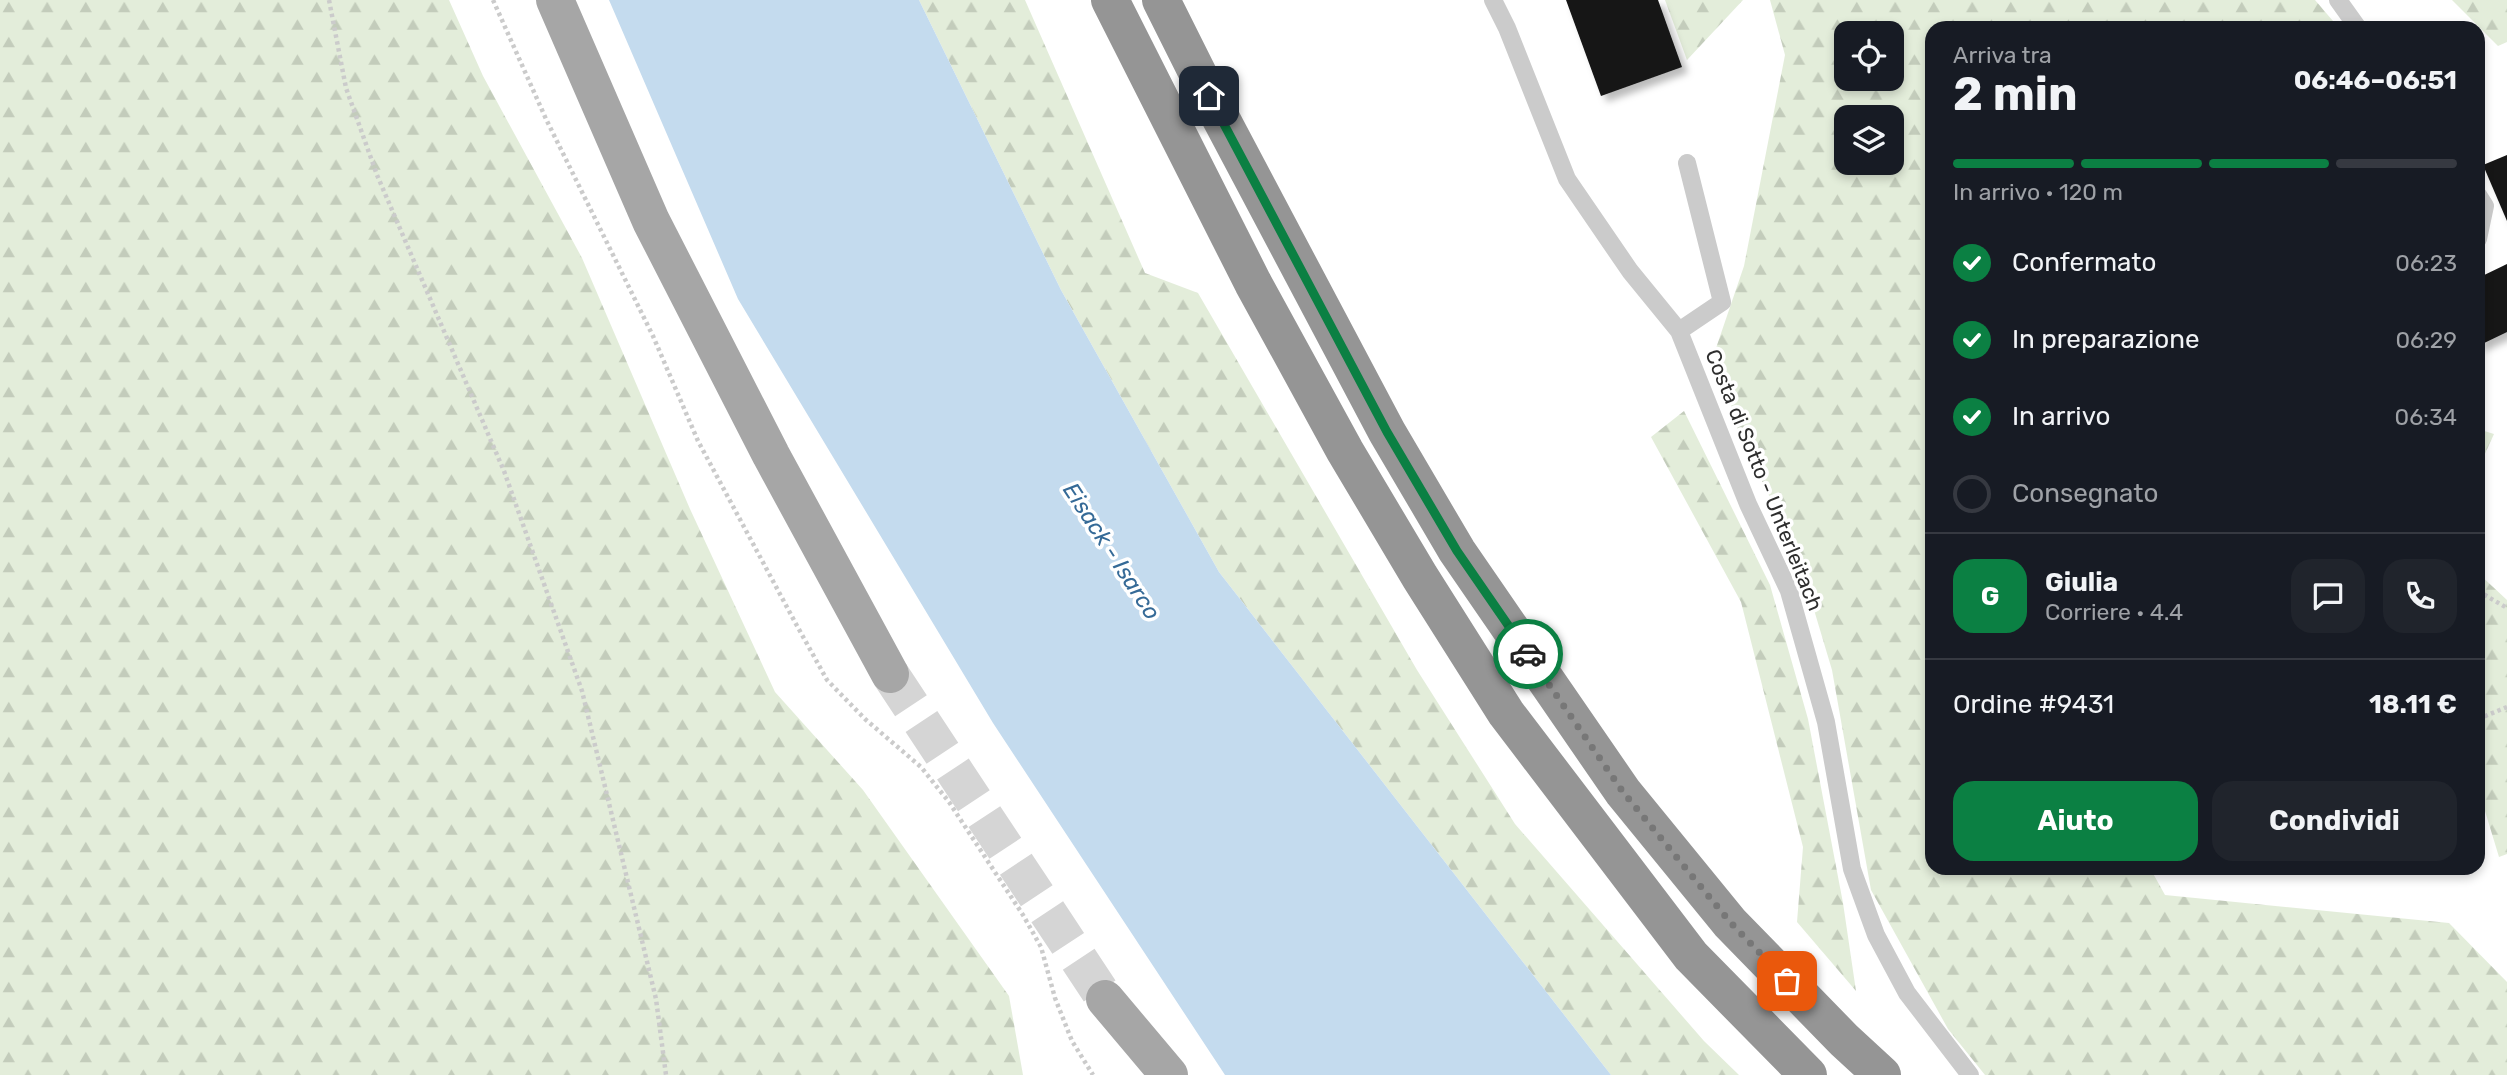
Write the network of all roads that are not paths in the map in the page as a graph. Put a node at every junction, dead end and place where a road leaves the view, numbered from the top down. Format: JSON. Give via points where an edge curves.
{"nodes":[{"id":1,"x":555,"y":0,"type":"edge"},
{"id":2,"x":1110,"y":0,"type":"edge"},
{"id":3,"x":1161,"y":0,"type":"edge"},
{"id":4,"x":1493,"y":0,"type":"edge"},
{"id":5,"x":2338,"y":0,"type":"edge"},
{"id":6,"x":2353,"y":21,"type":"edge"},
{"id":7,"x":1687,"y":163,"type":"dead end"},
{"id":8,"x":1679,"y":331,"type":"junction"},
{"id":9,"x":890,"y":674,"type":"tunnel mouth"},
{"id":10,"x":1105,"y":999,"type":"tunnel mouth"},
{"id":11,"x":1169,"y":1075,"type":"edge"},
{"id":12,"x":1808,"y":1075,"type":"edge"},
{"id":13,"x":1882,"y":1075,"type":"edge"},
{"id":14,"x":1970,"y":1075,"type":"edge"}],
"edges":[{"from":1,"to":9,"type":"main road","via":[[652,221]]},
{"from":2,"to":12,"type":"highway","via":[[1253,283],[1345,451],[1506,713],[1691,957]]},
{"from":3,"to":13,"type":"highway","via":[[1387,432],[1457,551],[1623,792],[1730,922]]},
{"from":4,"to":8,"type":"lane","name":"Costa di Sotto - Unterleitach","via":[[1567,179],[1630,271]]},
{"from":5,"to":6,"type":"lane"},
{"from":7,"to":8,"type":"lane","via":[[1722,302]]},
{"from":8,"to":14,"type":"lane","name":"Costa di Sotto - Unterleitach","via":[[1748,504],[1789,591],[1826,722],[1852,869],[1876,935],[1908,993]]},
{"from":10,"to":11,"type":"main road"}]}
